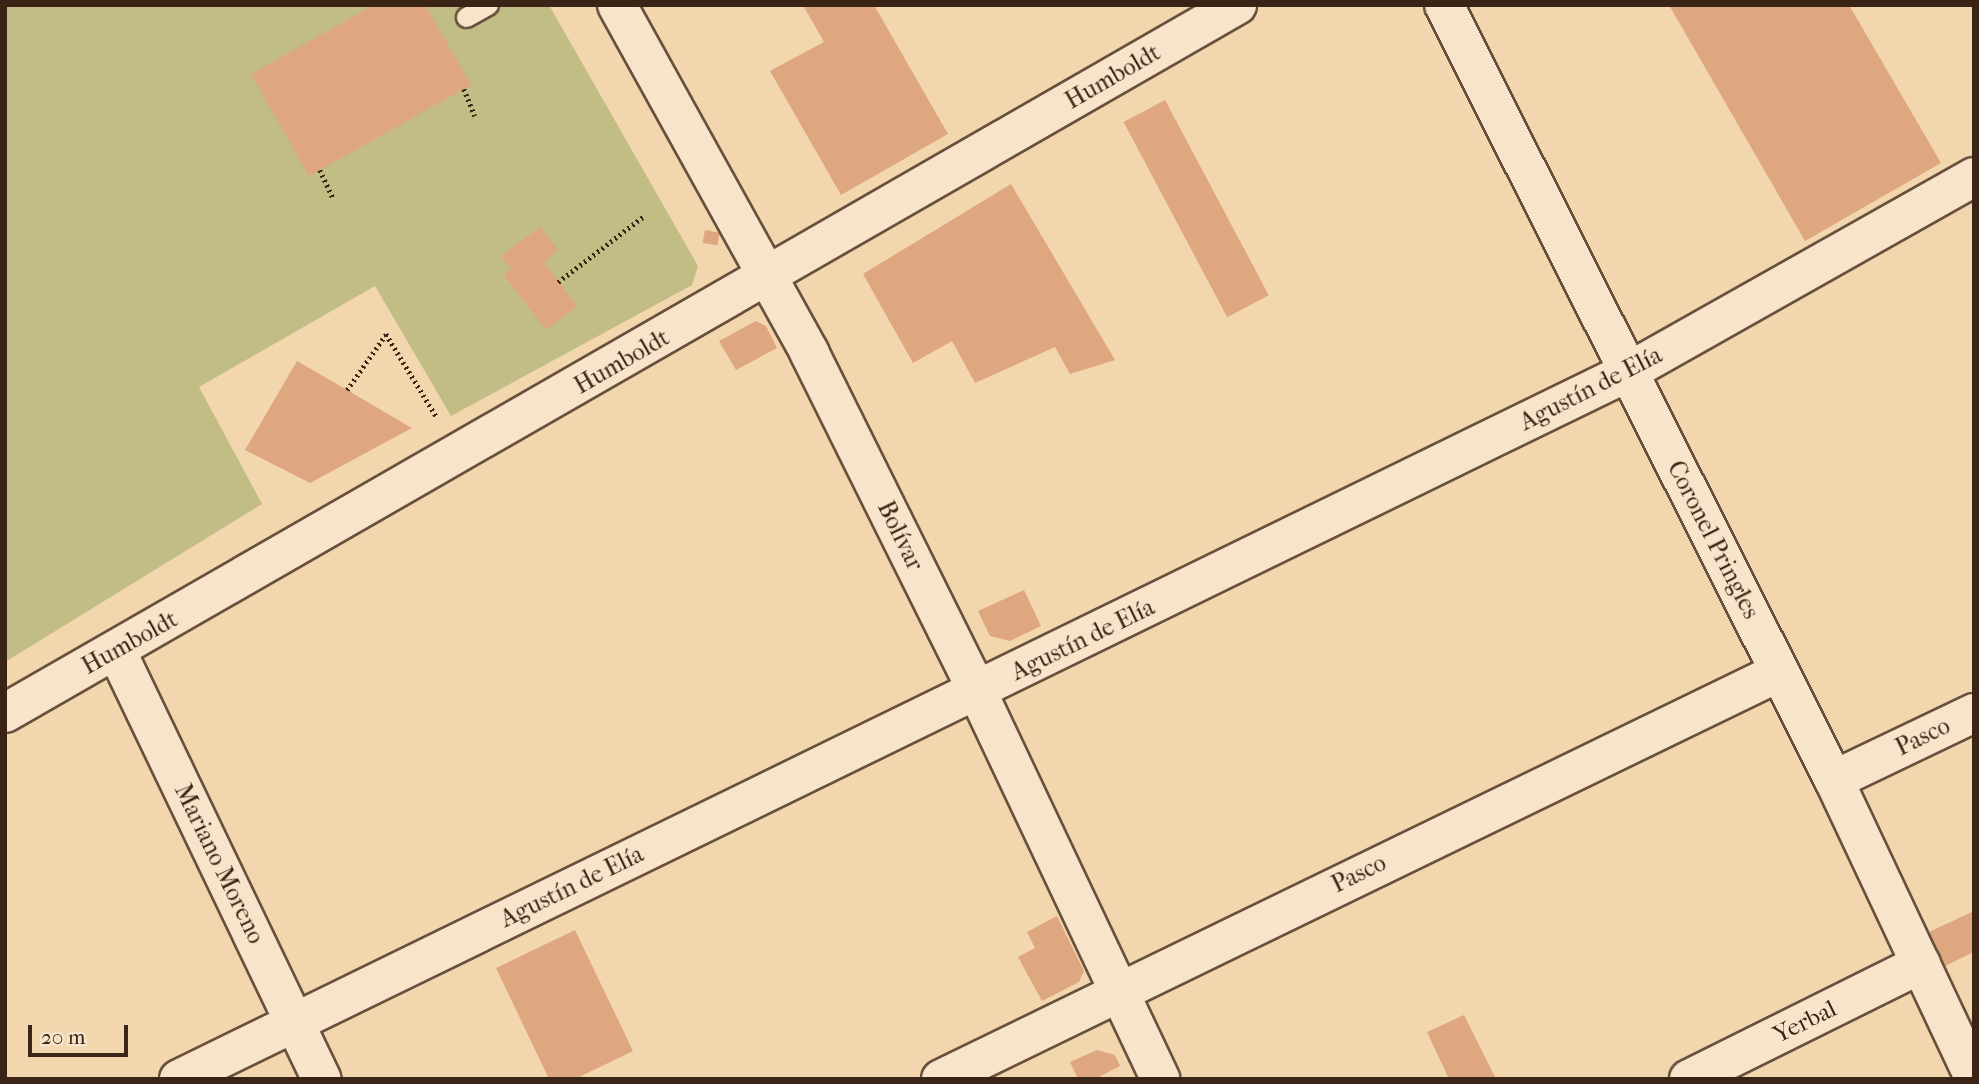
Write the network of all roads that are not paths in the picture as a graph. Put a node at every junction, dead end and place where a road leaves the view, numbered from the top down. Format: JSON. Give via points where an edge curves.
{"nodes":[{"id":1,"x":488,"y":5,"type":"edge"},
{"id":2,"x":617,"y":5,"type":"edge"},
{"id":3,"x":1237,"y":5,"type":"edge"},
{"id":4,"x":1444,"y":5,"type":"edge"},
{"id":5,"x":466,"y":17,"type":"dead end"},
{"id":6,"x":1974,"y":177,"type":"edge"},
{"id":7,"x":768,"y":278,"type":"junction"},
{"id":8,"x":1628,"y":372,"type":"junction"},
{"id":9,"x":116,"y":650,"type":"junction"},
{"id":10,"x":1779,"y":671,"type":"junction"},
{"id":11,"x":977,"y":691,"type":"junction"},
{"id":12,"x":5,"y":713,"type":"edge"},
{"id":13,"x":1974,"y":713,"type":"edge"},
{"id":14,"x":1833,"y":780,"type":"junction"},
{"id":15,"x":1921,"y":964,"type":"junction"},
{"id":16,"x":1117,"y":991,"type":"junction"},
{"id":17,"x":295,"y":1022,"type":"junction"},
{"id":18,"x":1974,"y":1078,"type":"edge"},
{"id":19,"x":179,"y":1079,"type":"edge"},
{"id":20,"x":322,"y":1079,"type":"edge"},
{"id":21,"x":941,"y":1079,"type":"edge"},
{"id":22,"x":1160,"y":1079,"type":"edge"},
{"id":23,"x":1689,"y":1079,"type":"edge"}],
"edges":[{"from":1,"to":5,"type":"lane"},
{"from":2,"to":7,"type":"street","name":"Bolívar"},
{"from":3,"to":7,"type":"street","name":"Humboldt"},
{"from":4,"to":8,"type":"street","name":"Coronel Pringles"},
{"from":6,"to":8,"type":"street","name":"Agustín de Elía"},
{"from":7,"to":9,"type":"street","name":"Humboldt"},
{"from":7,"to":11,"type":"street","name":"Bolívar"},
{"from":8,"to":10,"type":"street","name":"Coronel Pringles"},
{"from":8,"to":11,"type":"street","name":"Agustín de Elía"},
{"from":9,"to":12,"type":"street","name":"Humboldt"},
{"from":9,"to":17,"type":"street","name":"Mariano Moreno"},
{"from":10,"to":14,"type":"street","name":"Coronel Pringles"},
{"from":10,"to":16,"type":"street","name":"Pasco"},
{"from":11,"to":16,"type":"street","name":"Bolívar"},
{"from":11,"to":17,"type":"street","name":"Agustín de Elía"},
{"from":13,"to":14,"type":"street","name":"Pasco"},
{"from":14,"to":15,"type":"street","name":"Coronel Pringles"},
{"from":15,"to":18,"type":"street","name":"Coronel Pringles"},
{"from":15,"to":23,"type":"street","name":"Yerbal"},
{"from":16,"to":21,"type":"street","name":"Pasco"},
{"from":16,"to":22,"type":"street","name":"Bolívar"},
{"from":17,"to":19,"type":"street","name":"Agustín de Elía"},
{"from":17,"to":20,"type":"street","name":"Mariano Moreno"}]}
